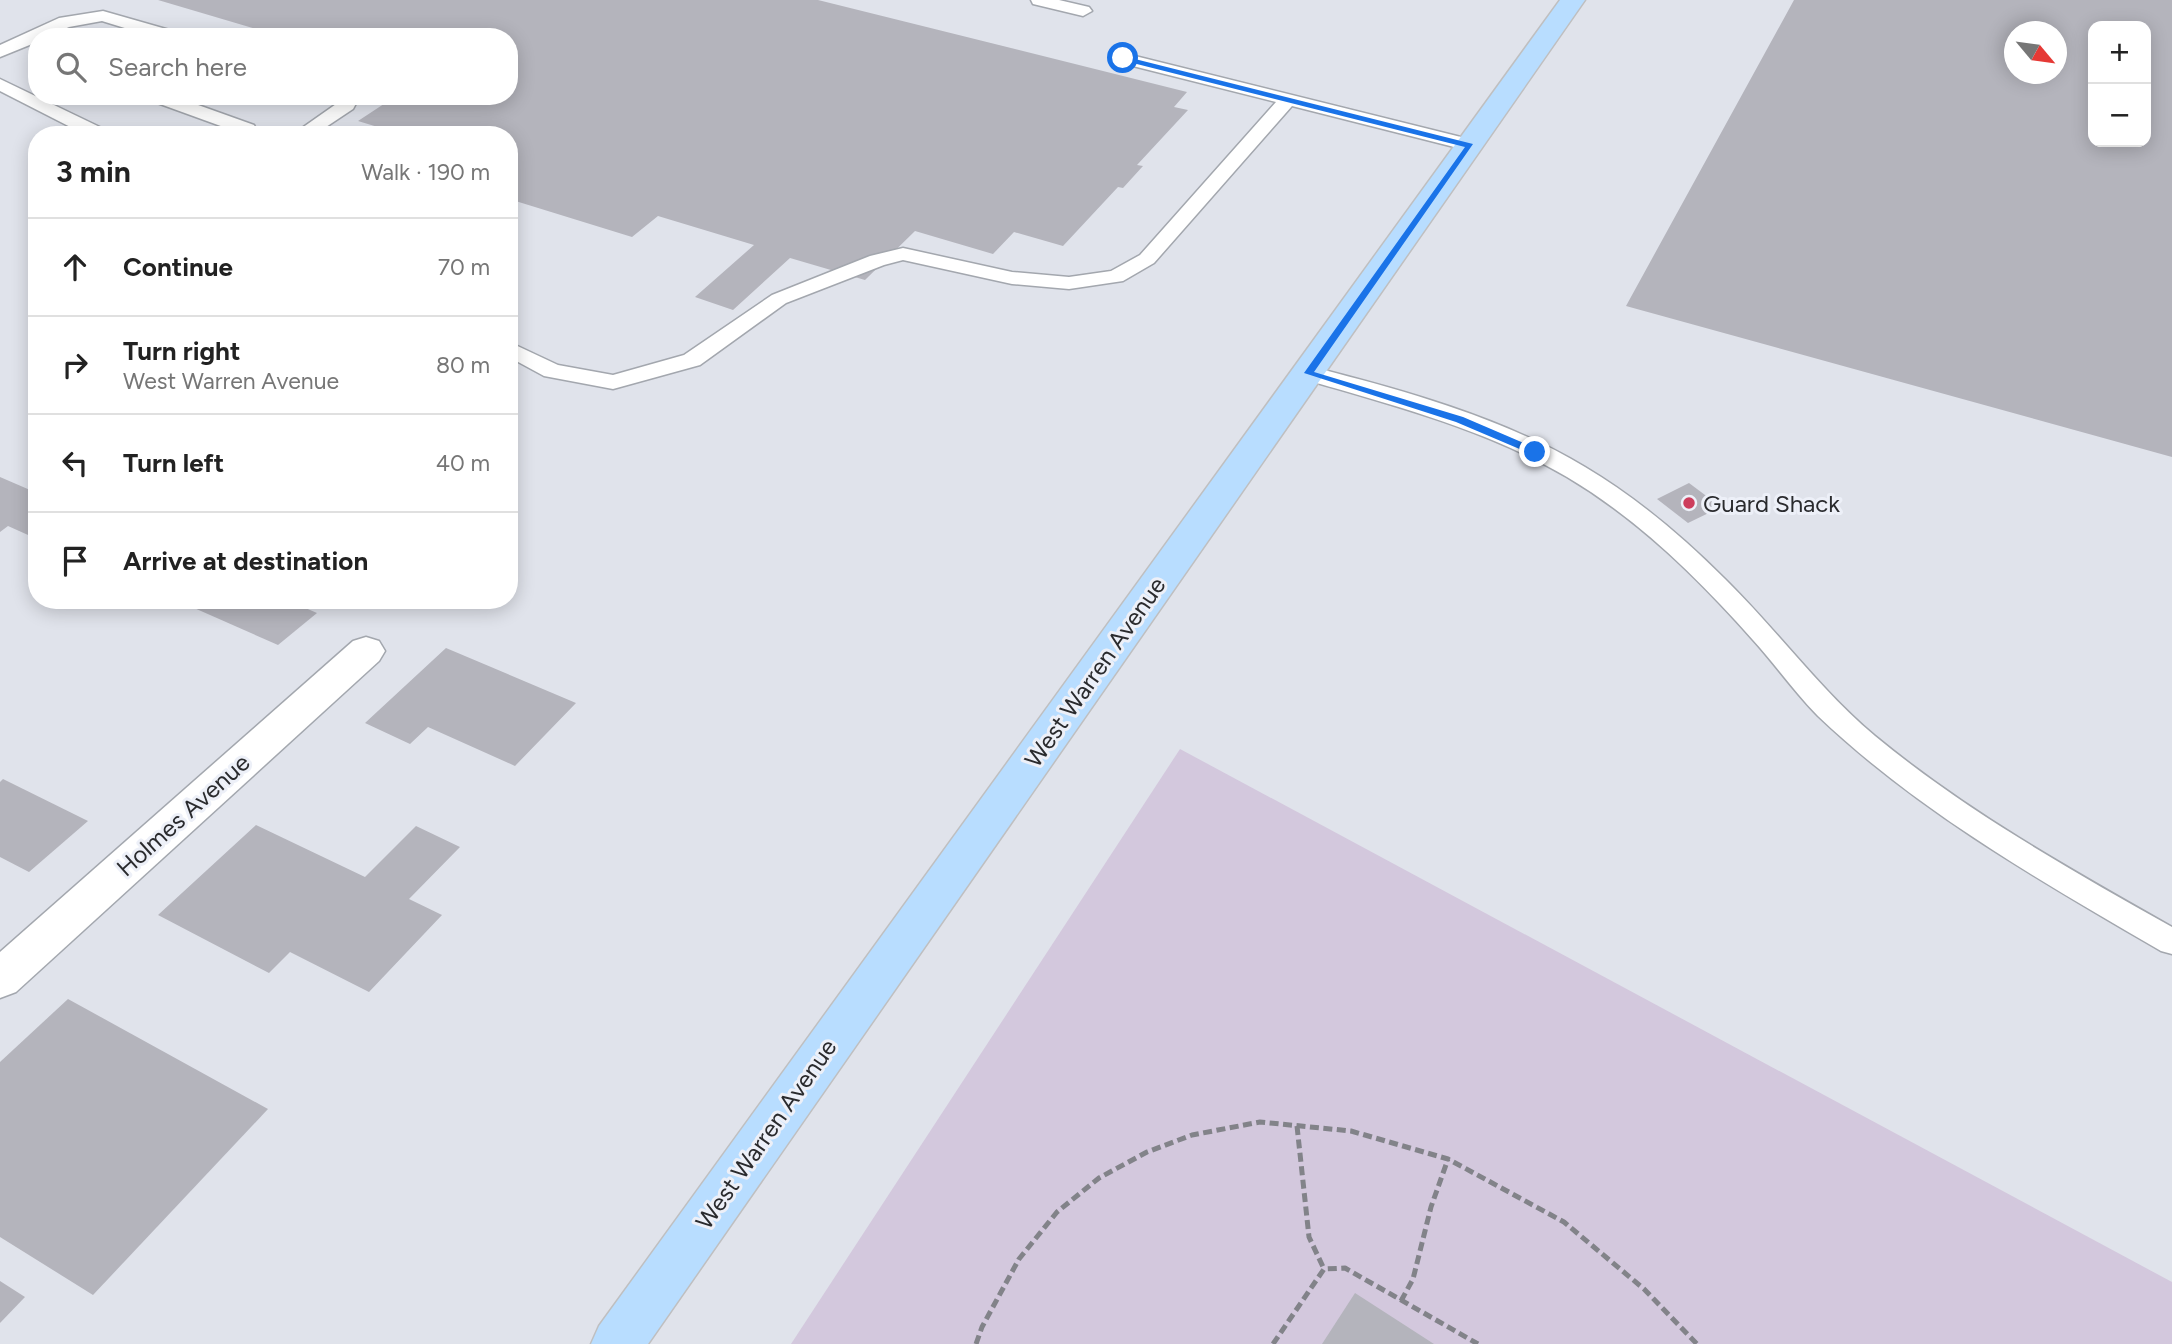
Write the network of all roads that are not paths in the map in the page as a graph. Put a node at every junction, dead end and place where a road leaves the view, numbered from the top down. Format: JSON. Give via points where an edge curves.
{"nodes":[{"id":1,"x":1040,"y":0,"type":"edge"},
{"id":2,"x":1573,"y":0,"type":"edge"},
{"id":3,"x":1083,"y":10,"type":"dead end"},
{"id":4,"x":52,"y":28,"type":"edge"},
{"id":5,"x":144,"y":28,"type":"edge"},
{"id":6,"x":28,"y":39,"type":"edge"},
{"id":7,"x":7,"y":49,"type":"edge"},
{"id":8,"x":28,"y":52,"type":"edge"},
{"id":9,"x":1123,"y":58,"type":"dead end"},
{"id":10,"x":0,"y":84,"type":"edge"},
{"id":11,"x":28,"y":98,"type":"edge"},
{"id":12,"x":1288,"y":99,"type":"junction"},
{"id":13,"x":42,"y":105,"type":"edge"},
{"id":14,"x":180,"y":105,"type":"edge"},
{"id":15,"x":346,"y":105,"type":"edge"},
{"id":16,"x":83,"y":126,"type":"edge"},
{"id":17,"x":239,"y":126,"type":"edge"},
{"id":18,"x":314,"y":126,"type":"edge"},
{"id":19,"x":1470,"y":145,"type":"junction"},
{"id":20,"x":518,"y":353,"type":"edge"},
{"id":21,"x":1308,"y":373,"type":"junction"},
{"id":22,"x":366,"y":652,"type":"dead end"},
{"id":23,"x":2172,"y":942,"type":"edge"},
{"id":24,"x":0,"y":979,"type":"edge"},
{"id":25,"x":617,"y":1344,"type":"edge"}],
"edges":[{"from":1,"to":3,"type":"lane"},
{"from":2,"to":19,"type":"main road","name":"West Warren Avenue"},
{"from":4,"to":5,"type":"lane","via":[[103,16]]},
{"from":6,"to":7,"type":"lane"},
{"from":7,"to":8,"type":"lane"},
{"from":9,"to":12,"type":"lane"},
{"from":10,"to":11,"type":"lane"},
{"from":12,"to":19,"type":"lane"},
{"from":12,"to":20,"type":"lane","via":[[1147,259],[1116,277],[1069,283],[1012,278],[903,254],[779,299],[692,360],[613,382],[552,371]]},
{"from":13,"to":16,"type":"lane"},
{"from":14,"to":17,"type":"lane"},
{"from":15,"to":18,"type":"lane"},
{"from":19,"to":21,"type":"main road","name":"West Warren Avenue"},
{"from":21,"to":23,"type":"lane","via":[[1459,420],[1576,471],[1638,514],[1684,555],[1759,630],[1826,707],[1910,777],[2024,855]]},
{"from":21,"to":25,"type":"main road","name":"West Warren Avenue"},
{"from":22,"to":24,"type":"street","name":"Holmes Avenue"}]}
